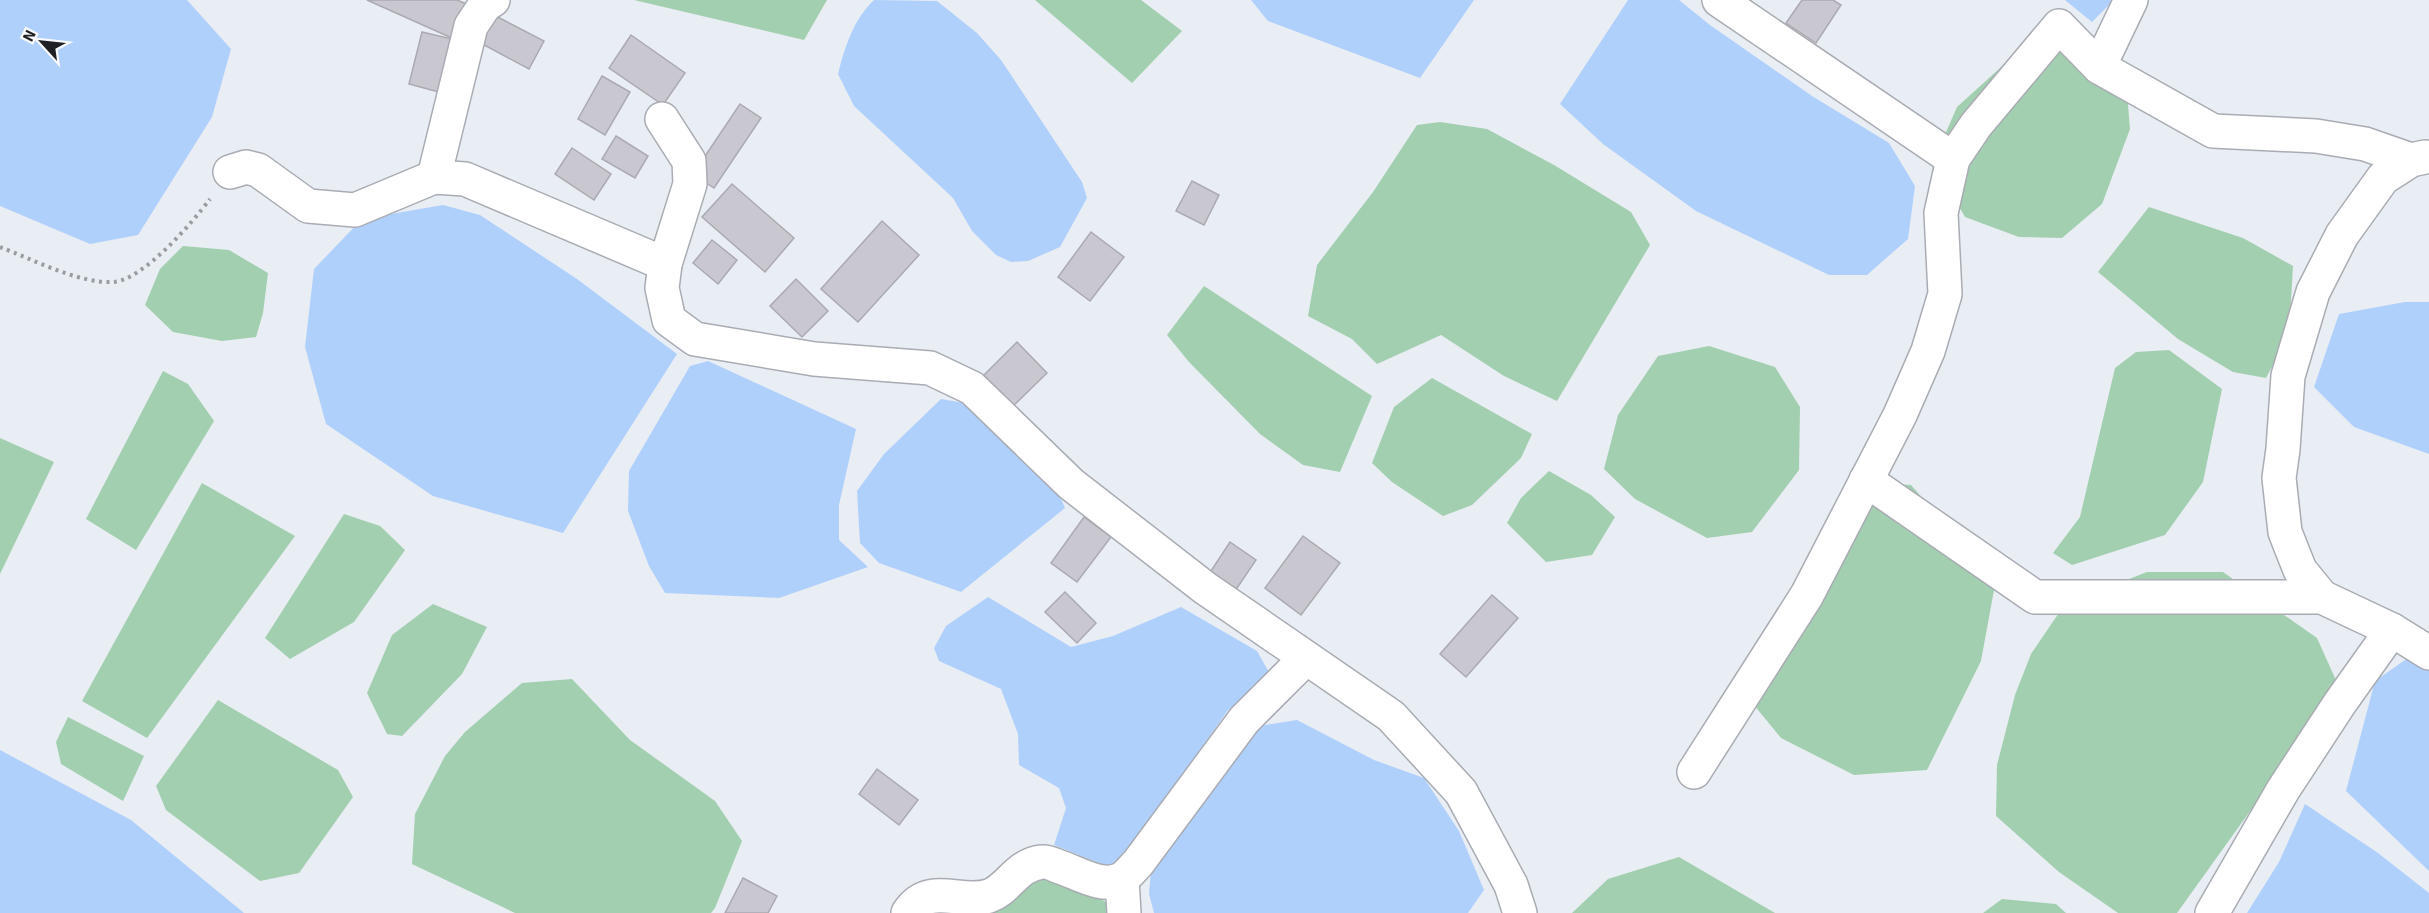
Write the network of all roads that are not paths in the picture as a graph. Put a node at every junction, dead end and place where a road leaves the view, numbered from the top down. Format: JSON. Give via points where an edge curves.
{"nodes":[{"id":1,"x":493,"y":0,"type":"edge"},
{"id":2,"x":1719,"y":0,"type":"edge"},
{"id":3,"x":2131,"y":0,"type":"edge"},
{"id":4,"x":2099,"y":68,"type":"junction"},
{"id":5,"x":662,"y":119,"type":"dead end"},
{"id":6,"x":1953,"y":159,"type":"junction"},
{"id":7,"x":2420,"y":159,"type":"edge"},
{"id":8,"x":230,"y":172,"type":"road end"},
{"id":9,"x":434,"y":177,"type":"junction"},
{"id":10,"x":665,"y":264,"type":"junction"},
{"id":11,"x":1866,"y":480,"type":"junction"},
{"id":12,"x":2322,"y":597,"type":"junction"},
{"id":13,"x":2392,"y":630,"type":"junction"},
{"id":14,"x":2429,"y":653,"type":"edge"},
{"id":15,"x":1306,"y":658,"type":"junction"},
{"id":16,"x":1694,"y":772,"type":"dead end"},
{"id":17,"x":1122,"y":879,"type":"junction"},
{"id":18,"x":908,"y":913,"type":"edge"},
{"id":19,"x":1124,"y":913,"type":"edge"},
{"id":20,"x":1520,"y":913,"type":"edge"},
{"id":21,"x":2212,"y":913,"type":"edge"}],
"edges":[{"from":1,"to":9,"type":"street","via":[[471,26]]},
{"from":2,"to":6,"type":"street"},
{"from":3,"to":4,"type":"street"},
{"from":4,"to":6,"type":"street","via":[[2059,26],[1976,125]]},
{"from":4,"to":7,"type":"street","via":[[2213,130],[2316,136]]},
{"from":5,"to":10,"type":"street","via":[[689,161],[690,184]]},
{"from":6,"to":11,"type":"street","via":[[1941,213],[1945,294],[1928,351]]},
{"from":7,"to":12,"type":"street","via":[[2383,178],[2342,235],[2313,292],[2288,376],[2279,478],[2284,532],[2300,570]]},
{"from":8,"to":9,"type":"street","via":[[246,167],[258,170],[308,206],[355,210]]},
{"from":9,"to":10,"type":"street","via":[[465,179]]},
{"from":10,"to":15,"type":"street","via":[[662,288],[669,320],[695,339],[814,358],[930,368],[972,387],[1071,484],[1205,588]]},
{"from":11,"to":12,"type":"street","via":[[2035,597]]},
{"from":11,"to":16,"type":"street","via":[[1807,595]]},
{"from":12,"to":13,"type":"street"},
{"from":13,"to":14,"type":"street"},
{"from":13,"to":21,"type":"street","via":[[2283,790]]},
{"from":15,"to":17,"type":"street","via":[[1244,720]]},
{"from":15,"to":20,"type":"street","via":[[1391,716],[1461,792],[1511,885]]},
{"from":17,"to":18,"type":"street","via":[[1104,883],[1046,861],[1028,865],[991,895],[928,898],[915,903]]},
{"from":17,"to":19,"type":"street"}]}
